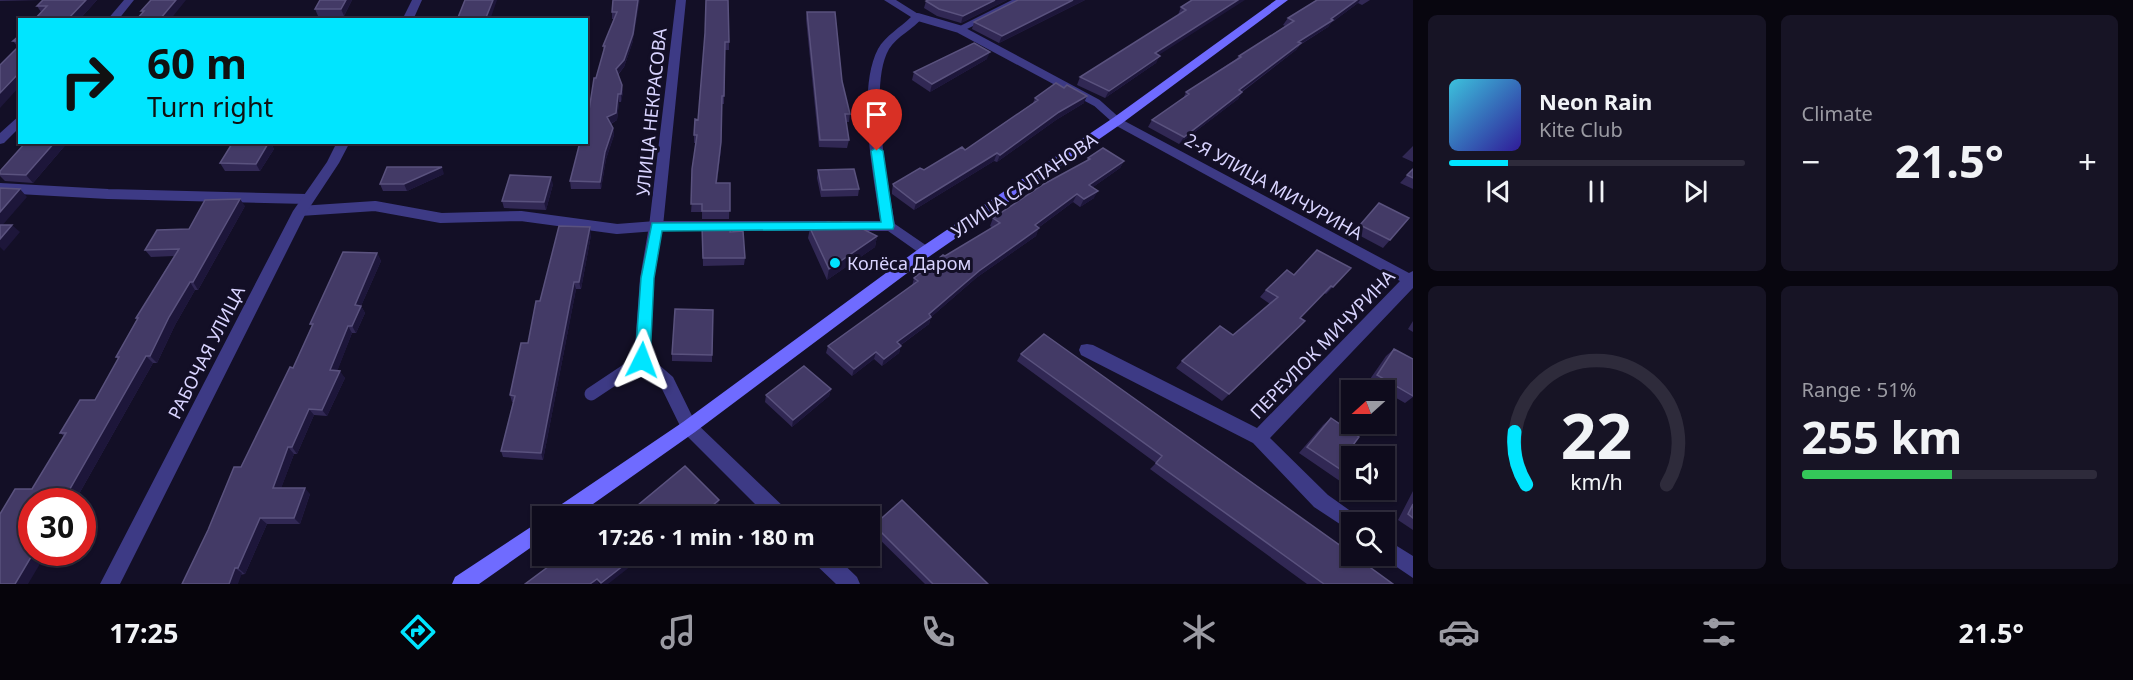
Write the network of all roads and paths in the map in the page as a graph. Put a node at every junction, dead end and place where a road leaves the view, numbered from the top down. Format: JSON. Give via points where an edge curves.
{"nodes":[{"id":1,"x":129,"y":0,"type":"edge"},
{"id":2,"x":417,"y":0,"type":"edge"},
{"id":3,"x":681,"y":0,"type":"edge"},
{"id":4,"x":889,"y":0,"type":"edge"},
{"id":5,"x":1020,"y":0,"type":"edge"},
{"id":6,"x":1283,"y":0,"type":"edge"},
{"id":7,"x":918,"y":17,"type":"junction"},
{"id":8,"x":114,"y":18,"type":"edge"},
{"id":9,"x":405,"y":18,"type":"edge"},
{"id":10,"x":959,"y":29,"type":"junction"},
{"id":11,"x":18,"y":121,"type":"edge"},
{"id":12,"x":1117,"y":121,"type":"junction"},
{"id":13,"x":0,"y":140,"type":"edge"},
{"id":14,"x":343,"y":144,"type":"edge"},
{"id":15,"x":0,"y":188,"type":"edge"},
{"id":16,"x":303,"y":205,"type":"junction"},
{"id":17,"x":656,"y":226,"type":"junction"},
{"id":18,"x":888,"y":226,"type":"junction"},
{"id":19,"x":925,"y":252,"type":"junction"},
{"id":20,"x":1412,"y":280,"type":"edge"},
{"id":21,"x":1087,"y":350,"type":"dead end"},
{"id":22,"x":642,"y":360,"type":"junction"},
{"id":23,"x":591,"y":394,"type":"dead end"},
{"id":24,"x":688,"y":427,"type":"junction"},
{"id":25,"x":1259,"y":438,"type":"junction"},
{"id":26,"x":574,"y":506,"type":"edge"},
{"id":27,"x":770,"y":506,"type":"edge"},
{"id":28,"x":1341,"y":515,"type":"edge"},
{"id":29,"x":532,"y":536,"type":"edge"},
{"id":30,"x":1395,"y":555,"type":"edge"},
{"id":31,"x":831,"y":566,"type":"edge"},
{"id":32,"x":1413,"y":568,"type":"edge"},
{"id":33,"x":110,"y":584,"type":"edge"},
{"id":34,"x":462,"y":584,"type":"edge"},
{"id":35,"x":850,"y":584,"type":"edge"}],
"edges":[{"from":1,"to":8,"type":"street"},
{"from":2,"to":9,"type":"street"},
{"from":3,"to":17,"type":"street","name":"УЛИЦА НЕКРАСОВА"},
{"from":4,"to":7,"type":"street"},
{"from":5,"to":10,"type":"street"},
{"from":6,"to":12,"type":"main road","name":"УЛИЦА САЛТАНОВА"},
{"from":7,"to":10,"type":"lane"},
{"from":7,"to":18,"type":"street","via":[[884,49],[875,82],[877,151]]},
{"from":10,"to":12,"type":"lane","via":[[1097,104]]},
{"from":11,"to":13,"type":"street"},
{"from":12,"to":19,"type":"main road","name":"УЛИЦА САЛТАНОВА"},
{"from":12,"to":20,"type":"street","name":"2-Я УЛИЦА МИЧУРИНА"},
{"from":14,"to":16,"type":"street","name":"РАБОЧАЯ УЛИЦА"},
{"from":15,"to":16,"type":"lane"},
{"from":16,"to":17,"type":"lane","via":[[375,206],[441,218],[521,216],[617,229]]},
{"from":16,"to":33,"type":"street","name":"РАБОЧАЯ УЛИЦА"},
{"from":17,"to":18,"type":"lane"},
{"from":17,"to":22,"type":"street","name":"УЛИЦА НЕКРАСОВА","via":[[647,278]]},
{"from":18,"to":19,"type":"street"},
{"from":19,"to":24,"type":"main road","name":"УЛИЦА САЛТАНОВА"},
{"from":20,"to":25,"type":"street","name":"ПЕРЕУЛОК МИЧУРИНА"},
{"from":21,"to":25,"type":"street"},
{"from":22,"to":23,"type":"lane"},
{"from":22,"to":24,"type":"street","via":[[667,382]]},
{"from":24,"to":26,"type":"main road","name":"УЛИЦА САЛТАНОВА"},
{"from":24,"to":27,"type":"street"},
{"from":25,"to":28,"type":"street","via":[[1321,501]]},
{"from":29,"to":34,"type":"main road"},
{"from":30,"to":32,"type":"street"},
{"from":31,"to":35,"type":"street"}]}
